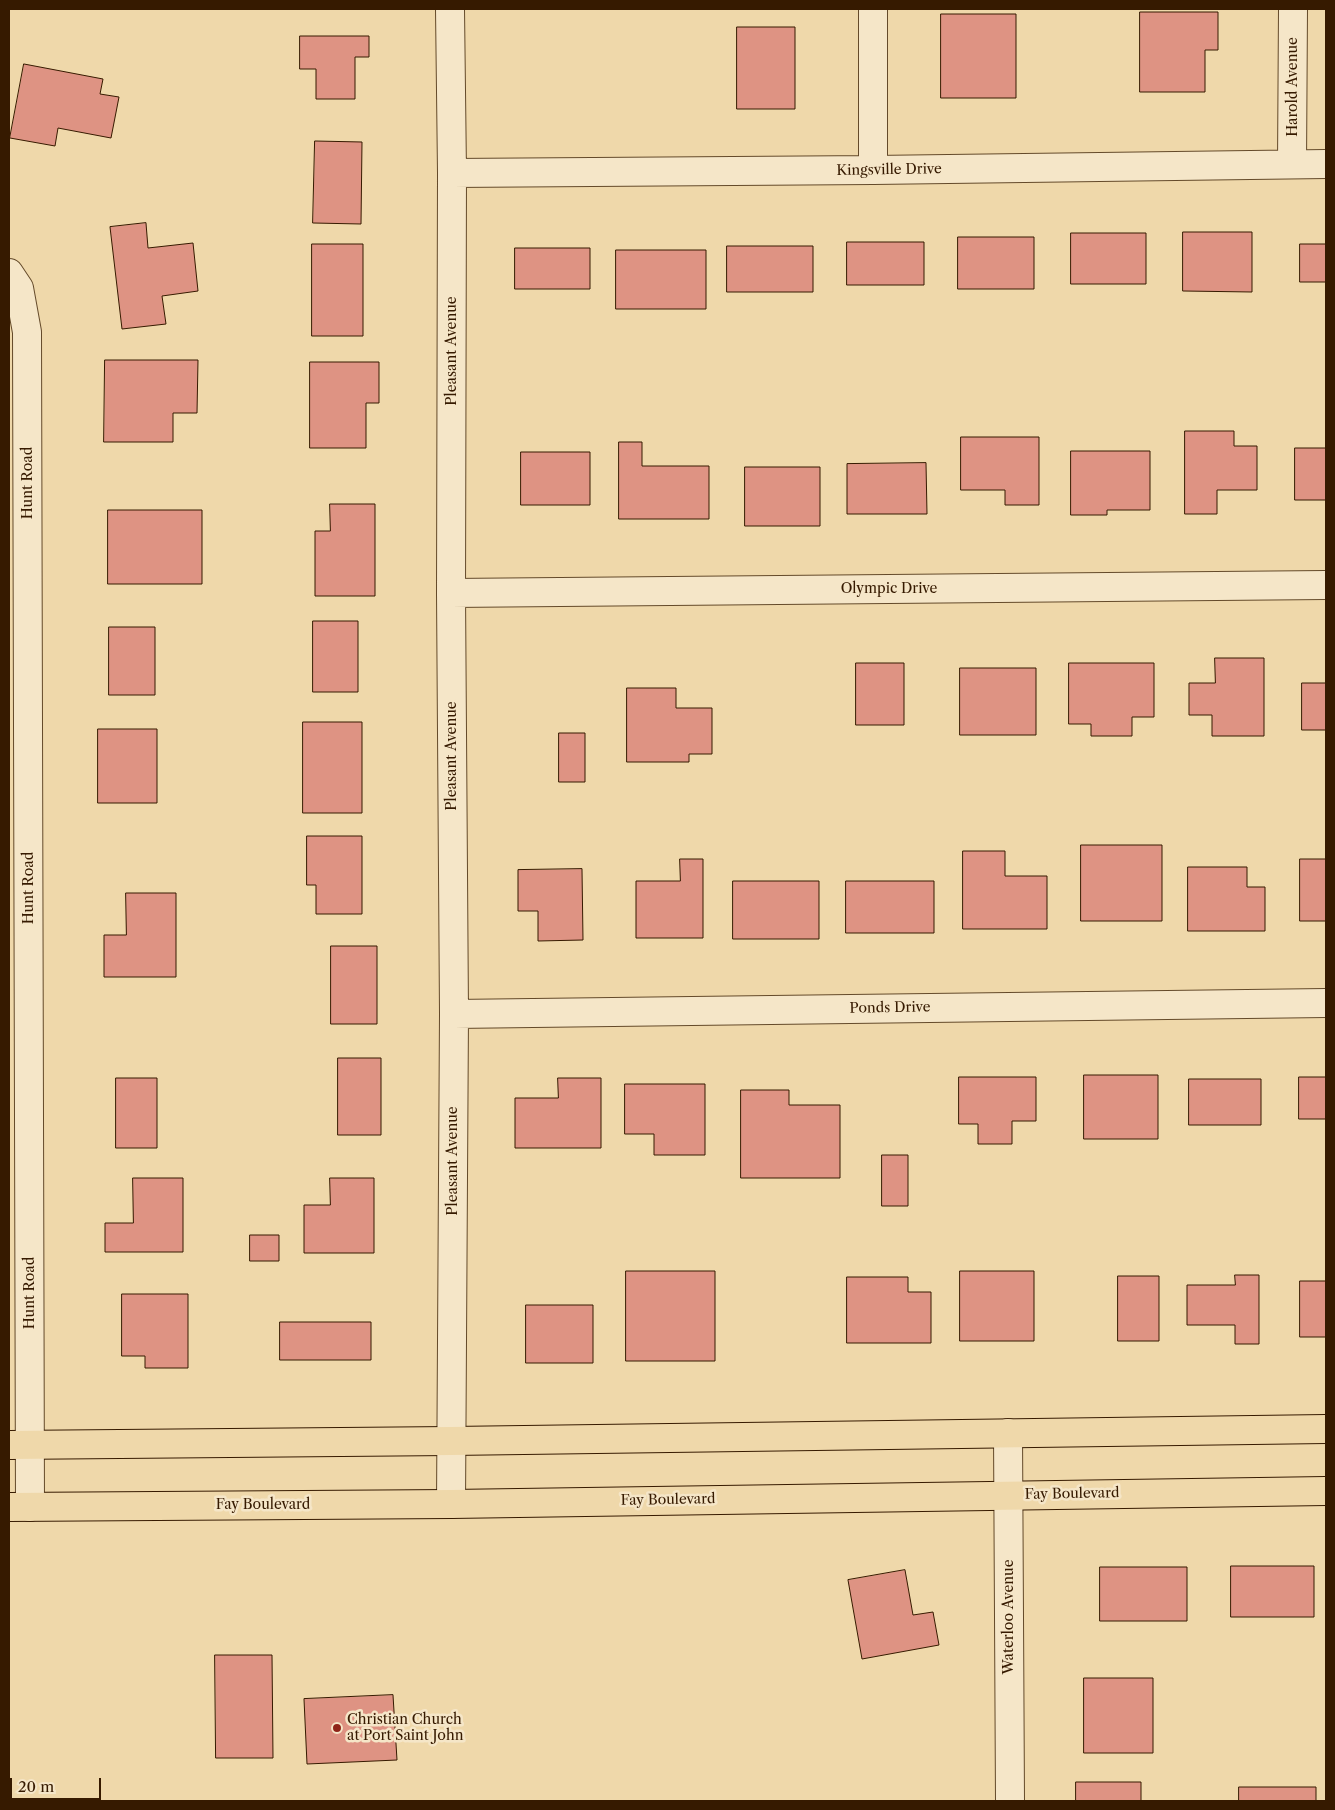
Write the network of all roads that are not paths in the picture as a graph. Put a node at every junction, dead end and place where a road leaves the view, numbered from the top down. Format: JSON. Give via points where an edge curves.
{"nodes":[{"id":1,"x":450,"y":9,"type":"edge"},
{"id":2,"x":873,"y":9,"type":"edge"},
{"id":3,"x":1293,"y":9,"type":"edge"},
{"id":4,"x":1292,"y":164,"type":"junction"},
{"id":5,"x":1326,"y":164,"type":"edge"},
{"id":6,"x":873,"y":170,"type":"junction"},
{"id":7,"x":452,"y":173,"type":"junction"},
{"id":8,"x":9,"y":273,"type":"edge"},
{"id":9,"x":1326,"y":585,"type":"edge"},
{"id":10,"x":451,"y":593,"type":"junction"},
{"id":11,"x":1326,"y":1003,"type":"edge"},
{"id":12,"x":454,"y":1014,"type":"junction"},
{"id":13,"x":1326,"y":1429,"type":"edge"},
{"id":14,"x":1008,"y":1434,"type":"junction"},
{"id":15,"x":450,"y":1441,"type":"junction"},
{"id":16,"x":20,"y":1445,"type":"edge"},
{"id":17,"x":1326,"y":1491,"type":"edge"},
{"id":18,"x":1008,"y":1495,"type":"junction"},
{"id":19,"x":450,"y":1504,"type":"junction"},
{"id":20,"x":20,"y":1507,"type":"edge"},
{"id":21,"x":1010,"y":1801,"type":"edge"}],
"edges":[{"from":1,"to":7,"type":"street","name":"Pleasant Avenue"},
{"from":2,"to":6,"type":"street"},
{"from":3,"to":4,"type":"street","name":"Harold Avenue"},
{"from":4,"to":5,"type":"street","name":"Kingsville Drive"},
{"from":4,"to":6,"type":"street","name":"Kingsville Drive"},
{"from":6,"to":7,"type":"street","name":"Kingsville Drive"},
{"from":7,"to":10,"type":"street","name":"Pleasant Avenue"},
{"from":8,"to":16,"type":"street","name":"Hunt Road","via":[[19,288],[27,332]]},
{"from":9,"to":10,"type":"street","name":"Olympic Drive"},
{"from":10,"to":12,"type":"street","name":"Pleasant Avenue"},
{"from":11,"to":12,"type":"street","name":"Ponds Drive"},
{"from":12,"to":15,"type":"street","name":"Pleasant Avenue"},
{"from":13,"to":14,"type":"main road"},
{"from":14,"to":15,"type":"main road"},
{"from":14,"to":18,"type":"street","name":"Waterloo Avenue"},
{"from":15,"to":16,"type":"main road"},
{"from":15,"to":19,"type":"street","name":"Pleasant Avenue"},
{"from":16,"to":20,"type":"street","name":"Hunt Road"},
{"from":17,"to":18,"type":"main road","name":"Fay Boulevard"},
{"from":18,"to":19,"type":"main road","name":"Fay Boulevard"},
{"from":18,"to":21,"type":"street","name":"Waterloo Avenue"},
{"from":19,"to":20,"type":"main road","name":"Fay Boulevard"}]}
